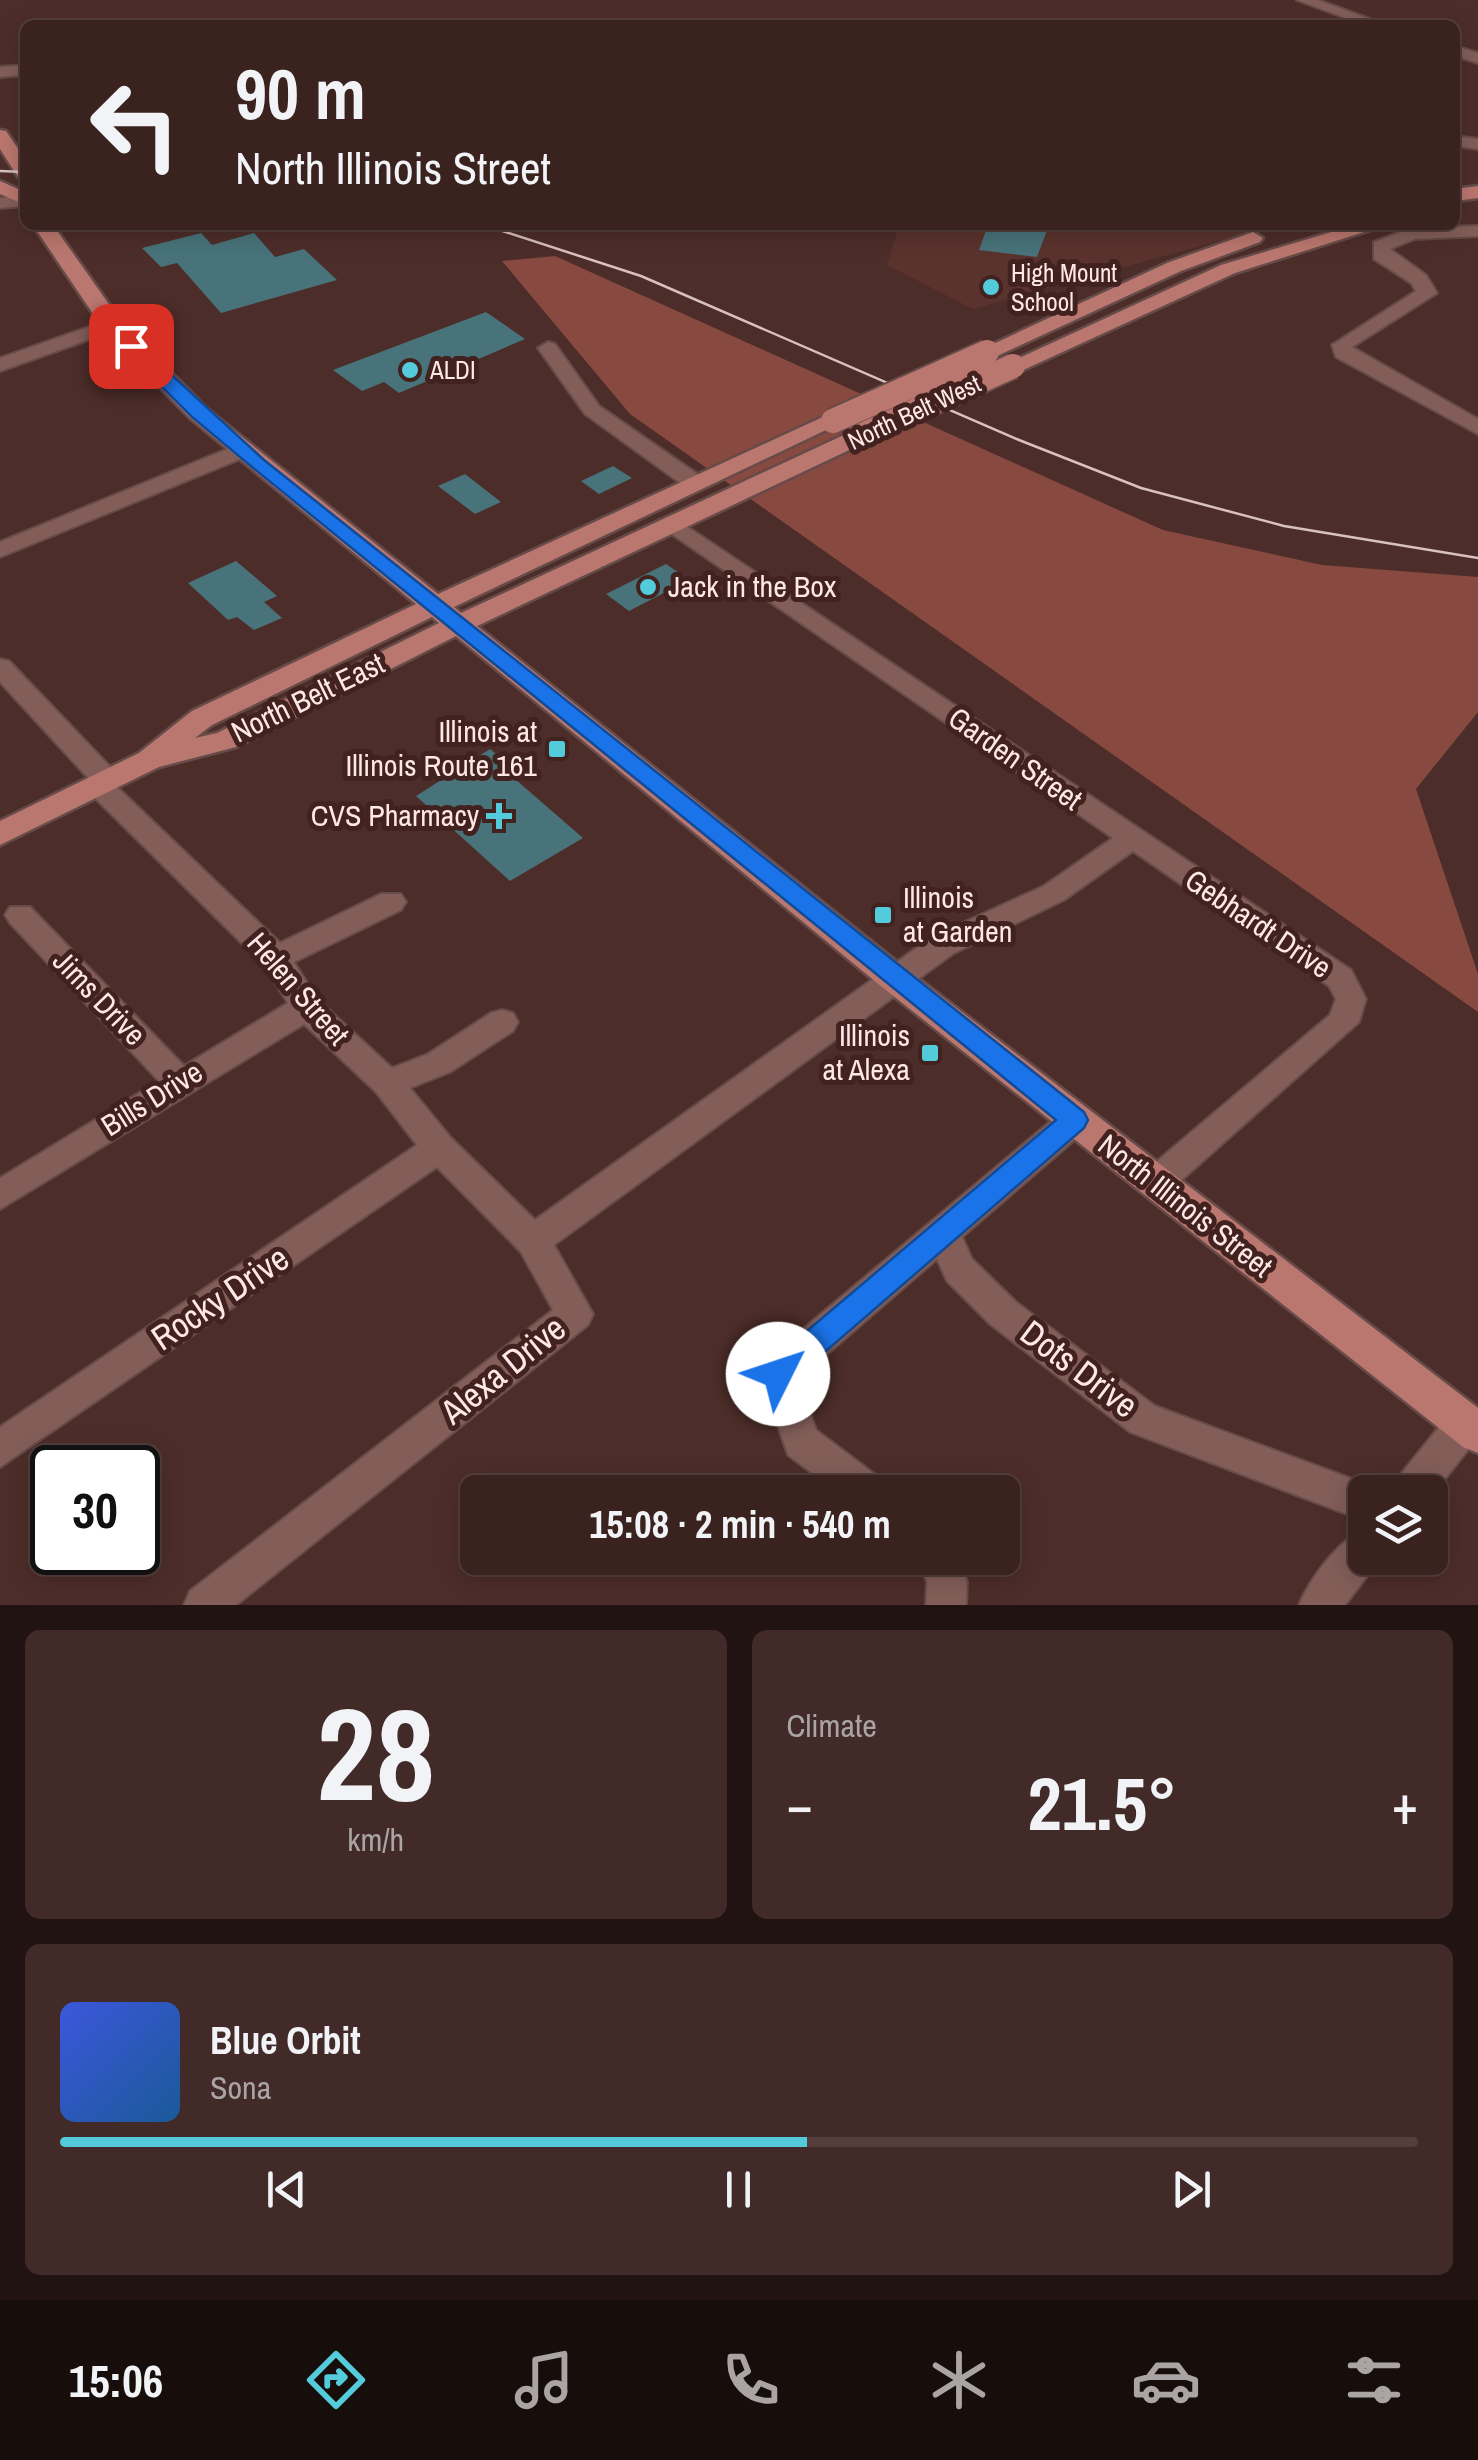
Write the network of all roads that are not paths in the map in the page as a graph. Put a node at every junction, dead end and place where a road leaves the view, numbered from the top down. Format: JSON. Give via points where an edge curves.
{"nodes":[{"id":1,"x":1304,"y":0,"type":"edge"},
{"id":2,"x":1364,"y":20,"type":"edge"},
{"id":3,"x":0,"y":135,"type":"edge"},
{"id":4,"x":20,"y":165,"type":"edge"},
{"id":5,"x":46,"y":230,"type":"edge"},
{"id":6,"x":1284,"y":230,"type":"edge"},
{"id":7,"x":1358,"y":230,"type":"edge"},
{"id":8,"x":1478,"y":232,"type":"edge"},
{"id":9,"x":112,"y":325,"type":"junction"},
{"id":10,"x":548,"y":348,"type":"dead end"},
{"id":11,"x":0,"y":365,"type":"edge"},
{"id":12,"x":1478,"y":428,"type":"edge"},
{"id":13,"x":242,"y":450,"type":"junction"},
{"id":14,"x":695,"y":483,"type":"junction"},
{"id":15,"x":672,"y":524,"type":"junction"},
{"id":16,"x":0,"y":550,"type":"edge"},
{"id":17,"x":437,"y":604,"type":"junction"},
{"id":18,"x":461,"y":623,"type":"junction"},
{"id":19,"x":0,"y":667,"type":"edge"},
{"id":20,"x":150,"y":760,"type":"junction"},
{"id":21,"x":103,"y":783,"type":"junction"},
{"id":22,"x":0,"y":834,"type":"edge"},
{"id":23,"x":1131,"y":840,"type":"junction"},
{"id":24,"x":391,"y":902,"type":"dead end"},
{"id":25,"x":20,"y":915,"type":"dead end"},
{"id":26,"x":276,"y":958,"type":"junction"},
{"id":27,"x":894,"y":978,"type":"junction"},
{"id":28,"x":306,"y":1007,"type":"junction"},
{"id":29,"x":502,"y":1022,"type":"dead end"},
{"id":30,"x":180,"y":1082,"type":"junction"},
{"id":31,"x":386,"y":1083,"type":"junction"},
{"id":32,"x":1075,"y":1120,"type":"junction"},
{"id":33,"x":439,"y":1148,"type":"junction"},
{"id":34,"x":1156,"y":1183,"type":"junction"},
{"id":35,"x":0,"y":1195,"type":"edge"},
{"id":36,"x":942,"y":1231,"type":"junction"},
{"id":37,"x":533,"y":1241,"type":"junction"},
{"id":38,"x":1472,"y":1429,"type":"edge"},
{"id":39,"x":0,"y":1449,"type":"edge"},
{"id":40,"x":845,"y":1475,"type":"edge"},
{"id":41,"x":1427,"y":1475,"type":"edge"},
{"id":42,"x":1348,"y":1496,"type":"edge"},
{"id":43,"x":1348,"y":1570,"type":"edge"},
{"id":44,"x":944,"y":1575,"type":"edge"},
{"id":45,"x":204,"y":1605,"type":"edge"},
{"id":46,"x":946,"y":1605,"type":"edge"},
{"id":47,"x":1319,"y":1605,"type":"edge"}],
"edges":[{"from":1,"to":2,"type":"street"},
{"from":3,"to":4,"type":"main road"},
{"from":5,"to":9,"type":"main road","name":"North Illinois Street"},
{"from":6,"to":14,"type":"main road","name":"North Belt West","bridge":true,"via":[[1174,267]]},
{"from":7,"to":15,"type":"main road","name":"North Belt West","bridge":true,"via":[[1254,258]]},
{"from":8,"to":12,"type":"street","via":[[1412,234],[1381,246],[1381,255],[1428,293],[1342,345],[1366,369]]},
{"from":9,"to":11,"type":"street"},
{"from":9,"to":13,"type":"main road","name":"North Illinois Street"},
{"from":10,"to":14,"type":"street","via":[[592,410]]},
{"from":13,"to":16,"type":"street"},
{"from":13,"to":17,"type":"main road","name":"North Illinois Street"},
{"from":14,"to":17,"type":"main road","name":"North Belt West"},
{"from":15,"to":18,"type":"main road","name":"North Belt West"},
{"from":15,"to":23,"type":"street","name":"Garden Street"},
{"from":17,"to":18,"type":"main road","name":"North Illinois Street"},
{"from":17,"to":20,"type":"main road","name":"North Belt East","via":[[202,718]]},
{"from":18,"to":20,"type":"main road","name":"North Belt East","via":[[226,740]]},
{"from":18,"to":27,"type":"main road","name":"North Illinois Street"},
{"from":19,"to":21,"type":"street","name":"Helen Street"},
{"from":20,"to":21,"type":"main road","name":"North Belt East"},
{"from":21,"to":22,"type":"main road","name":"North Belt East"},
{"from":21,"to":26,"type":"street","name":"Helen Street"},
{"from":23,"to":27,"type":"street","via":[[1054,893],[943,946]]},
{"from":23,"to":34,"type":"street","name":"Gebhardt Drive","via":[[1340,978],[1351,999],[1342,1022]]},
{"from":24,"to":26,"type":"street"},
{"from":25,"to":30,"type":"street","name":"Jims Drive"},
{"from":26,"to":28,"type":"street","name":"Helen Street"},
{"from":27,"to":32,"type":"main road","name":"North Illinois Street"},
{"from":27,"to":37,"type":"street"},
{"from":28,"to":30,"type":"street","name":"Bills Drive"},
{"from":28,"to":31,"type":"street","name":"Helen Street"},
{"from":29,"to":31,"type":"street","via":[[438,1063]]},
{"from":30,"to":35,"type":"street","name":"Bills Drive"},
{"from":31,"to":33,"type":"street","name":"Helen Street"},
{"from":32,"to":34,"type":"main road","name":"North Illinois Street"},
{"from":32,"to":36,"type":"street"},
{"from":33,"to":37,"type":"street","name":"Helen Street"},
{"from":33,"to":39,"type":"street","name":"Rocky Drive"},
{"from":34,"to":38,"type":"main road","name":"North Illinois Street"},
{"from":36,"to":40,"type":"street","via":[[778,1374],[801,1442]]},
{"from":36,"to":42,"type":"street","name":"Dots Drive","via":[[959,1270],[1003,1313],[1143,1419]]},
{"from":37,"to":45,"type":"street","name":"Alexa Drive","via":[[575,1314]]},
{"from":38,"to":41,"type":"street"},
{"from":43,"to":47,"type":"street"},
{"from":44,"to":46,"type":"street"}]}
